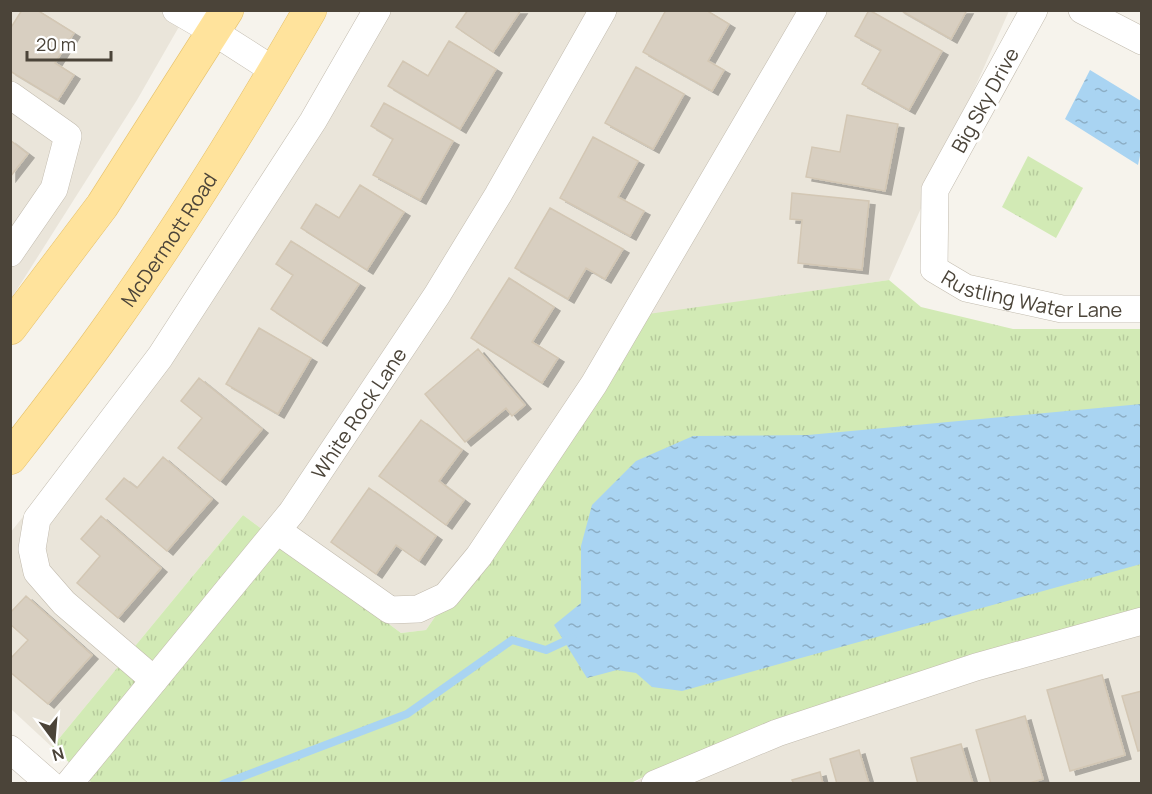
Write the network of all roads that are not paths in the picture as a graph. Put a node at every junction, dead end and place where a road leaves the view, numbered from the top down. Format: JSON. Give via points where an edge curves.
{"nodes":[{"id":1,"x":176,"y":10,"type":"edge"},
{"id":2,"x":310,"y":10,"type":"edge"},
{"id":3,"x":377,"y":10,"type":"edge"},
{"id":4,"x":603,"y":10,"type":"edge"},
{"id":5,"x":813,"y":10,"type":"edge"},
{"id":6,"x":1034,"y":10,"type":"edge"},
{"id":7,"x":1082,"y":10,"type":"edge"},
{"id":8,"x":221,"y":21,"type":"edge"},
{"id":9,"x":1142,"y":40,"type":"edge"},
{"id":10,"x":275,"y":71,"type":"junction"},
{"id":11,"x":10,"y":95,"type":"edge"},
{"id":12,"x":935,"y":190,"type":"joint"},
{"id":13,"x":10,"y":253,"type":"edge"},
{"id":14,"x":1142,"y":309,"type":"edge"},
{"id":15,"x":10,"y":328,"type":"edge"},
{"id":16,"x":10,"y":458,"type":"edge"},
{"id":17,"x":278,"y":531,"type":"junction"},
{"id":18,"x":1142,"y":621,"type":"edge"},
{"id":19,"x":154,"y":681,"type":"junction"},
{"id":20,"x":10,"y":749,"type":"edge"},
{"id":21,"x":50,"y":783,"type":"edge"},
{"id":22,"x":69,"y":783,"type":"edge"},
{"id":23,"x":655,"y":783,"type":"edge"}],
"edges":[{"from":1,"to":8,"type":"street"},
{"from":2,"to":10,"type":"main road","name":"McDermott Road"},
{"from":3,"to":19,"type":"street","via":[[313,121],[166,348],[37,519],[32,549],[37,572],[64,603]]},
{"from":4,"to":17,"type":"street","name":"White Rock Lane","via":[[437,295]]},
{"from":5,"to":17,"type":"street","via":[[594,384],[479,556],[446,596],[418,609],[390,610]]},
{"from":6,"to":12,"type":"street","name":"Big Sky Drive"},
{"from":7,"to":9,"type":"street"},
{"from":8,"to":10,"type":"street"},
{"from":8,"to":15,"type":"main road","via":[[102,207]]},
{"from":10,"to":16,"type":"main road","name":"McDermott Road","via":[[110,325]]},
{"from":11,"to":13,"type":"street","via":[[68,136],[54,189]]},
{"from":12,"to":14,"type":"street","name":"Rustling Water Lane","via":[[934,269],[966,288],[1062,309]]},
{"from":17,"to":19,"type":"street","name":"White Rock Lane"},
{"from":18,"to":23,"type":"street","via":[[976,667],[788,729]]},
{"from":19,"to":22,"type":"street","name":"White Rock Lane"},
{"from":20,"to":21,"type":"street"}]}
